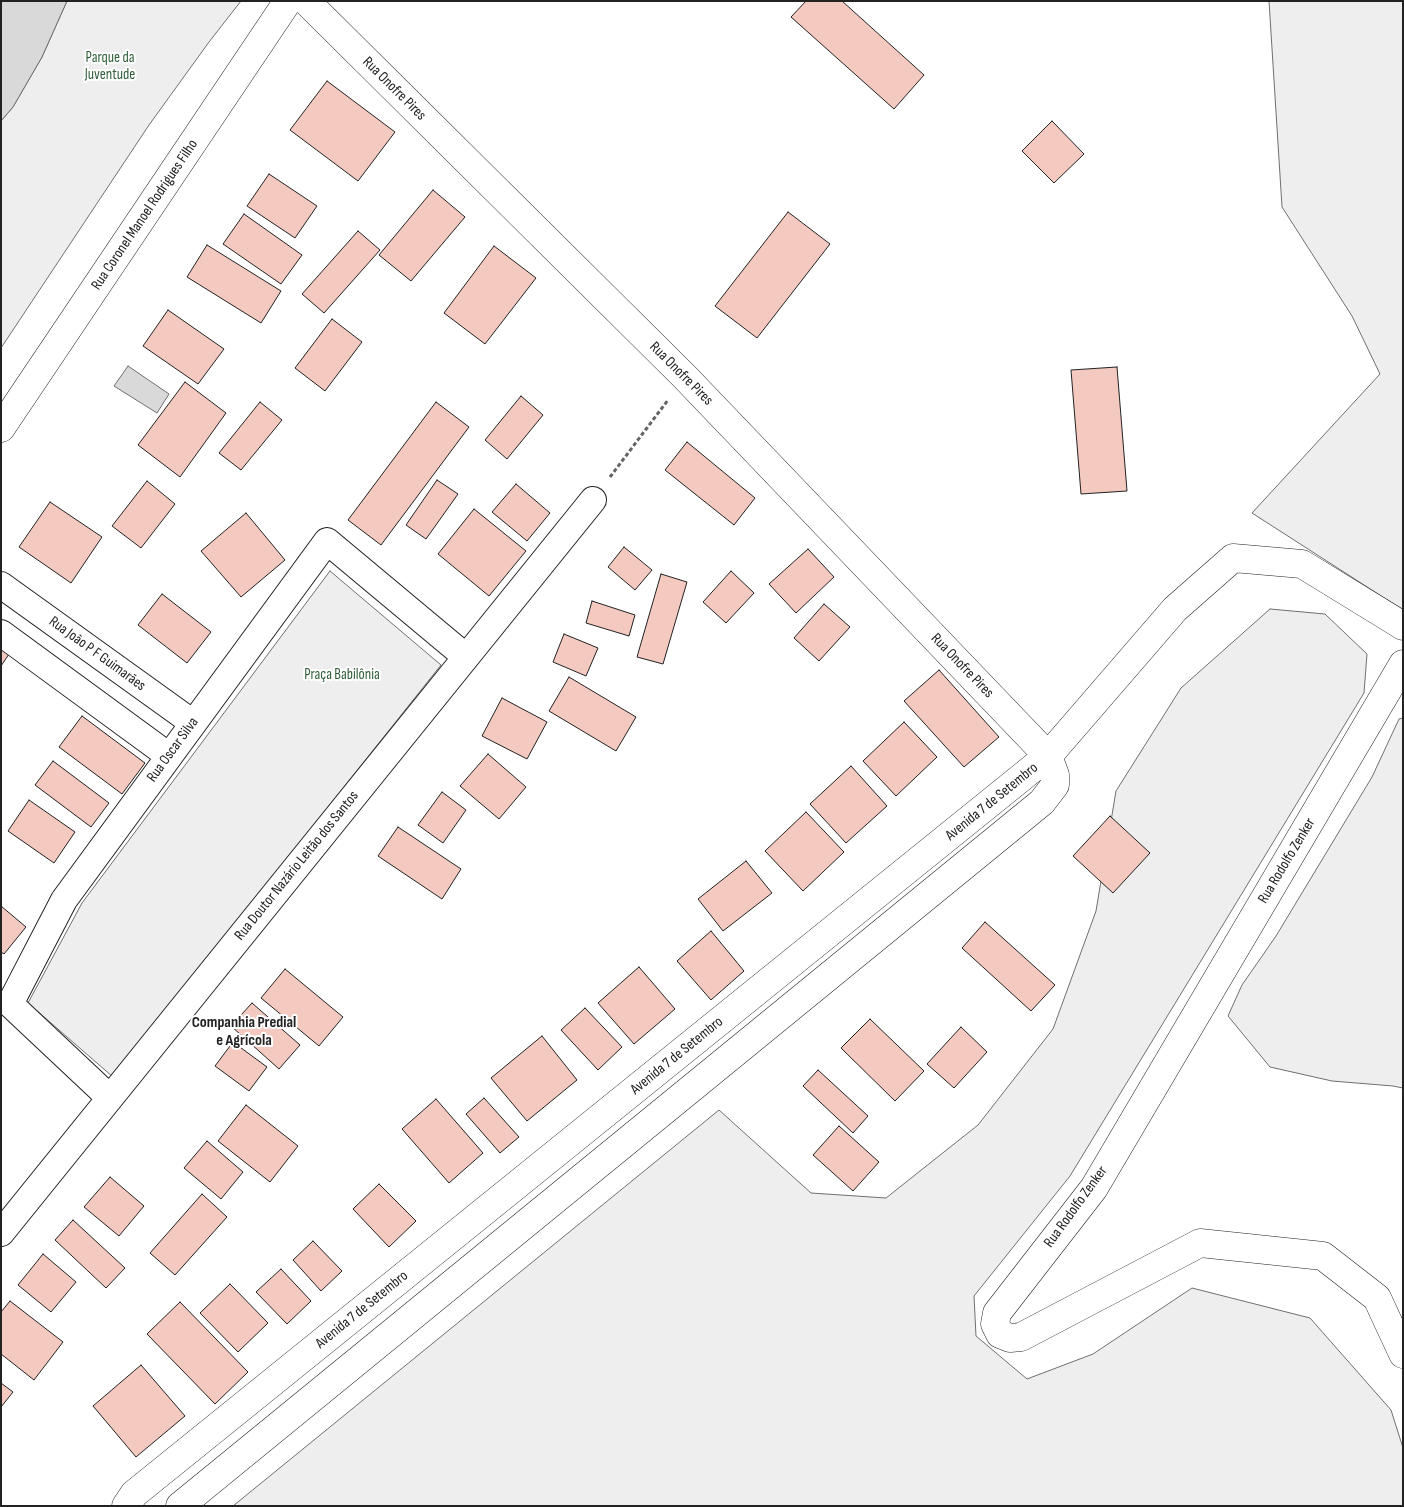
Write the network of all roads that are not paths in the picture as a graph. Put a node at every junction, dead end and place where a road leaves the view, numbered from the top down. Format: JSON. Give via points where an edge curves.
{"nodes":[{"id":1,"x":288,"y":1,"type":"edge"},
{"id":2,"x":306,"y":1,"type":"edge"},
{"id":3,"x":1,"y":428,"type":"edge"},
{"id":4,"x":593,"y":500,"type":"road end"},
{"id":5,"x":1,"y":585,"type":"edge"},
{"id":6,"x":1403,"y":626,"type":"edge"},
{"id":7,"x":1,"y":633,"type":"edge"},
{"id":8,"x":466,"y":657,"type":"junction"},
{"id":9,"x":1403,"y":664,"type":"edge"},
{"id":10,"x":193,"y":723,"type":"junction"},
{"id":11,"x":169,"y":756,"type":"junction"},
{"id":12,"x":1048,"y":756,"type":"junction"},
{"id":13,"x":812,"y":947,"type":"junction"},
{"id":14,"x":835,"y":972,"type":"junction"},
{"id":15,"x":110,"y":1098,"type":"junction"},
{"id":16,"x":552,"y":1157,"type":"junction"},
{"id":17,"x":575,"y":1184,"type":"junction"},
{"id":18,"x":1,"y":1233,"type":"edge"},
{"id":19,"x":1403,"y":1354,"type":"edge"},
{"id":20,"x":126,"y":1506,"type":"edge"},
{"id":21,"x":180,"y":1506,"type":"edge"}],
"edges":[{"from":1,"to":3,"type":"street","name":"Rua Coronel Manoel Rodrigues Filho"},
{"from":2,"to":12,"type":"street","name":"Rua Onofre Pires","via":[[685,377]]},
{"from":4,"to":8,"type":"street","name":"Rua Doutor Nazário Leitão dos Santos"},
{"from":5,"to":10,"type":"street","name":"Rua João P F Guimarães"},
{"from":6,"to":12,"type":"street","via":[[1302,564],[1233,558],[1175,609]]},
{"from":7,"to":11,"type":"street"},
{"from":8,"to":10,"type":"street","name":"Rua Oscar Silva","via":[[327,541]]},
{"from":8,"to":15,"type":"street","name":"Rua Doutor Nazário Leitão dos Santos"},
{"from":9,"to":19,"type":"street","name":"Rua Rodolfo Zenker","via":[[1094,1188],[997,1313],[995,1324],[1000,1334],[1020,1337],[1200,1243],[1323,1256],[1377,1298]]},
{"from":10,"to":11,"type":"street","name":"Rua Oscar Silva"},
{"from":11,"to":15,"type":"street","name":"Rua Oscar Silva","via":[[64,900],[10,1004]]},
{"from":12,"to":13,"type":"street","name":"Avenida 7 de Setembro"},
{"from":12,"to":14,"type":"street","name":"Avenida 7 de Setembro","via":[[1055,785],[1042,802]]},
{"from":13,"to":14,"type":"street"},
{"from":13,"to":16,"type":"street","name":"Avenida 7 de Setembro"},
{"from":14,"to":17,"type":"street","name":"Avenida 7 de Setembro"},
{"from":15,"to":18,"type":"street","name":"Rua Doutor Nazário Leitão dos Santos"},
{"from":16,"to":17,"type":"street"},
{"from":16,"to":20,"type":"street","name":"Avenida 7 de Setembro","via":[[134,1494]]},
{"from":17,"to":21,"type":"street","name":"Avenida 7 de Setembro"}]}
